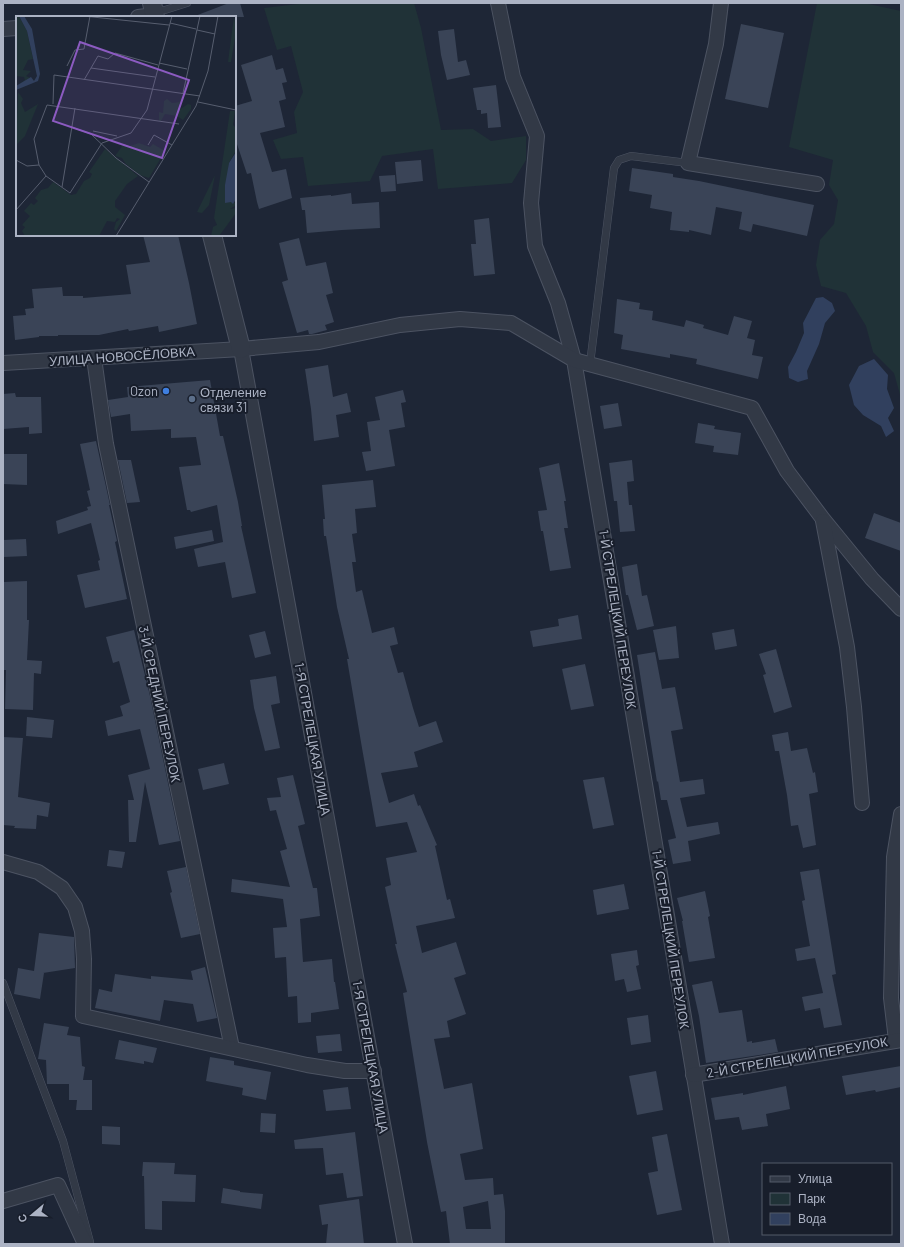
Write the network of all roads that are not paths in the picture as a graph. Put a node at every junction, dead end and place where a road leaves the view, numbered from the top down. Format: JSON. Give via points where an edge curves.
{"nodes":[{"id":1,"x":186,"y":3,"type":"edge"},
{"id":2,"x":498,"y":3,"type":"edge"},
{"id":3,"x":721,"y":3,"type":"edge"},
{"id":4,"x":151,"y":12,"type":"edge"},
{"id":5,"x":16,"y":28,"type":"edge"},
{"id":6,"x":3,"y":29,"type":"edge"},
{"id":7,"x":688,"y":163,"type":"junction"},
{"id":8,"x":817,"y":184,"type":"dead end"},
{"id":9,"x":212,"y":236,"type":"edge"},
{"id":10,"x":241,"y":349,"type":"junction"},
{"id":11,"x":94,"y":358,"type":"junction"},
{"id":12,"x":574,"y":360,"type":"junction"},
{"id":13,"x":3,"y":363,"type":"edge"},
{"id":14,"x":590,"y":364,"type":"junction"},
{"id":15,"x":823,"y":519,"type":"junction"},
{"id":16,"x":901,"y":609,"type":"edge"},
{"id":17,"x":862,"y":804,"type":"dead end"},
{"id":18,"x":901,"y":814,"type":"edge"},
{"id":19,"x":3,"y":862,"type":"edge"},
{"id":20,"x":3,"y":983,"type":"edge"},
{"id":21,"x":899,"y":1040,"type":"edge"},
{"id":22,"x":232,"y":1048,"type":"junction"},
{"id":23,"x":374,"y":1071,"type":"junction"},
{"id":24,"x":693,"y":1075,"type":"junction"},
{"id":25,"x":3,"y":1201,"type":"edge"},
{"id":26,"x":85,"y":1244,"type":"edge"},
{"id":27,"x":91,"y":1244,"type":"edge"},
{"id":28,"x":405,"y":1244,"type":"edge"},
{"id":29,"x":722,"y":1244,"type":"edge"}],
"edges":[{"from":1,"to":4,"type":"lane"},
{"from":2,"to":12,"type":"street","name":"1-Й СТРЕЛЕЦКИЙ ПЕРЕУЛОК","via":[[513,78],[537,136],[531,203],[535,246],[558,303]]},
{"from":3,"to":7,"type":"street","via":[[716,44]]},
{"from":5,"to":6,"type":"street"},
{"from":7,"to":8,"type":"street"},
{"from":7,"to":14,"type":"lane","via":[[631,156],[619,160],[614,168]]},
{"from":9,"to":10,"type":"street","name":"1-Я СТРЕЛЕЦКАЯ УЛИЦА"},
{"from":10,"to":11,"type":"street","name":"УЛИЦА НОВОСЁЛОВКА"},
{"from":10,"to":12,"type":"street","name":"УЛИЦА НОВОСЁЛОВКА","via":[[319,342],[400,325],[460,319],[511,323]]},
{"from":10,"to":23,"type":"street","name":"1-Я СТРЕЛЕЦКАЯ УЛИЦА"},
{"from":11,"to":13,"type":"street","name":"УЛИЦА НОВОСЁЛОВКА"},
{"from":11,"to":22,"type":"street","name":"3-Й СРЕДНИЙ ПЕРЕУЛОК","via":[[106,444]]},
{"from":12,"to":14,"type":"street","name":"УЛИЦА НОВОСЁЛОВКА"},
{"from":12,"to":24,"type":"street","name":"1-Й СТРЕЛЕЦКИЙ ПЕРЕУЛОК"},
{"from":14,"to":15,"type":"street","name":"УЛИЦА НОВОСЁЛОВКА","via":[[752,408],[787,471]]},
{"from":15,"to":16,"type":"street","via":[[872,579]]},
{"from":15,"to":17,"type":"street","via":[[847,647]]},
{"from":18,"to":21,"type":"street","via":[[894,865],[891,998]]},
{"from":19,"to":22,"type":"street","via":[[38,872],[62,888],[75,907],[82,931],[84,958],[83,1016]]},
{"from":20,"to":27,"type":"lane","via":[[63,1141]]},
{"from":21,"to":24,"type":"street","name":"2-Й СТРЕЛЕЦКИЙ ПЕРЕУЛОК"},
{"from":22,"to":23,"type":"street","via":[[307,1065],[345,1071]]},
{"from":23,"to":28,"type":"street","name":"1-Я СТРЕЛЕЦКАЯ УЛИЦА"},
{"from":24,"to":29,"type":"street","name":"1-Й СТРЕЛЕЦКИЙ ПЕРЕУЛОК"},
{"from":25,"to":26,"type":"street","via":[[58,1185]]}]}
